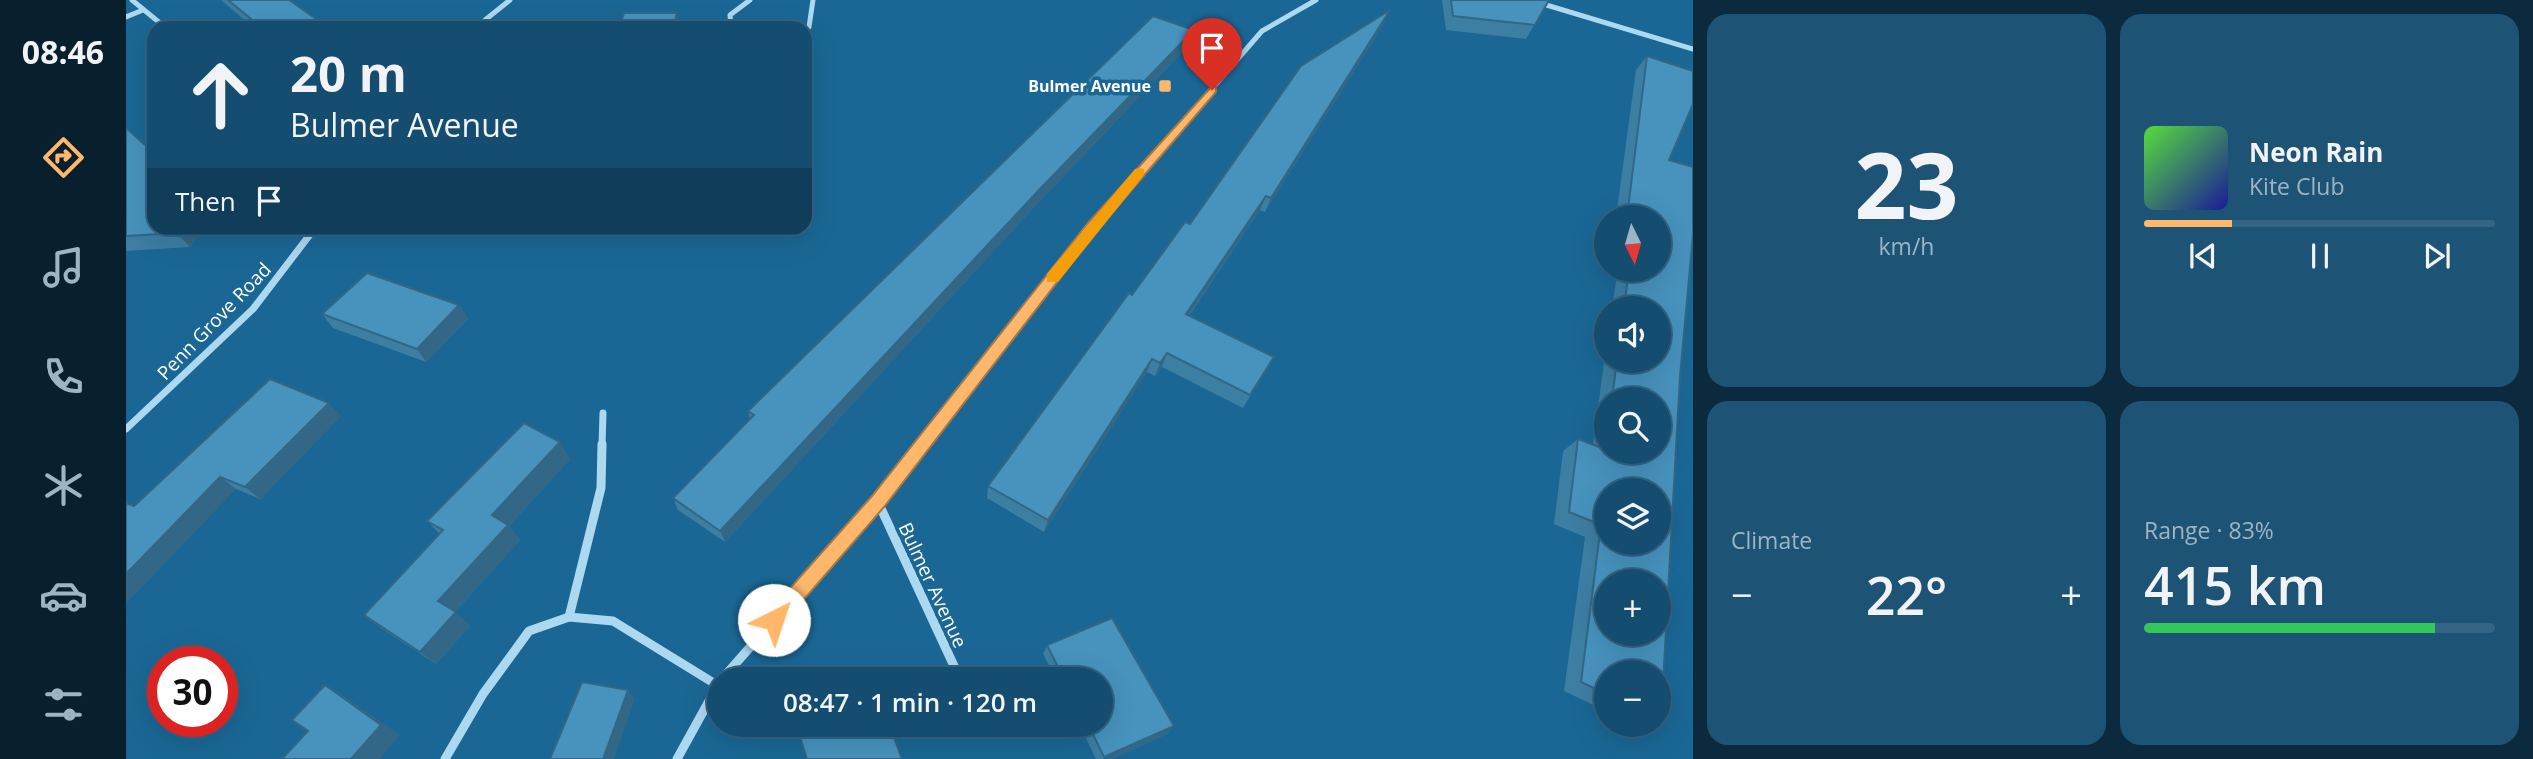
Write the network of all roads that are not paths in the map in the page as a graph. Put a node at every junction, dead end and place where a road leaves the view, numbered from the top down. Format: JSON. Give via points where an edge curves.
{"nodes":[{"id":1,"x":132,"y":0,"type":"edge"},
{"id":2,"x":510,"y":0,"type":"edge"},
{"id":3,"x":750,"y":0,"type":"edge"},
{"id":4,"x":813,"y":0,"type":"edge"},
{"id":5,"x":1316,"y":0,"type":"edge"},
{"id":6,"x":1530,"y":0,"type":"edge"},
{"id":7,"x":143,"y":10,"type":"junction"},
{"id":8,"x":126,"y":17,"type":"edge"},
{"id":9,"x":157,"y":21,"type":"edge"},
{"id":10,"x":484,"y":21,"type":"edge"},
{"id":11,"x":730,"y":21,"type":"edge"},
{"id":12,"x":810,"y":21,"type":"edge"},
{"id":13,"x":1693,"y":49,"type":"edge"},
{"id":14,"x":311,"y":235,"type":"edge"},
{"id":15,"x":603,"y":413,"type":"dead end"},
{"id":16,"x":126,"y":429,"type":"edge"},
{"id":17,"x":878,"y":502,"type":"junction"},
{"id":18,"x":569,"y":617,"type":"junction"},
{"id":19,"x":733,"y":667,"type":"edge"},
{"id":20,"x":954,"y":667,"type":"edge"},
{"id":21,"x":707,"y":675,"type":"edge"},
{"id":22,"x":707,"y":705,"type":"edge"},
{"id":23,"x":445,"y":759,"type":"edge"},
{"id":24,"x":677,"y":759,"type":"edge"}],
"edges":[{"from":1,"to":7,"type":"street"},
{"from":2,"to":10,"type":"street"},
{"from":3,"to":11,"type":"street","via":[[730,15]]},
{"from":4,"to":12,"type":"street"},
{"from":5,"to":17,"type":"street","via":[[1262,31],[1093,226]]},
{"from":6,"to":13,"type":"street"},
{"from":7,"to":8,"type":"street"},
{"from":7,"to":9,"type":"street"},
{"from":14,"to":16,"type":"street","name":"Penn Grove Road","via":[[297,258],[221,339]]},
{"from":15,"to":18,"type":"street","via":[[601,488]]},
{"from":17,"to":19,"type":"street"},
{"from":17,"to":20,"type":"street","name":"Bulmer Avenue"},
{"from":18,"to":21,"type":"street","via":[[613,621]]},
{"from":18,"to":23,"type":"street","via":[[529,631],[483,694]]},
{"from":22,"to":24,"type":"street"}]}
